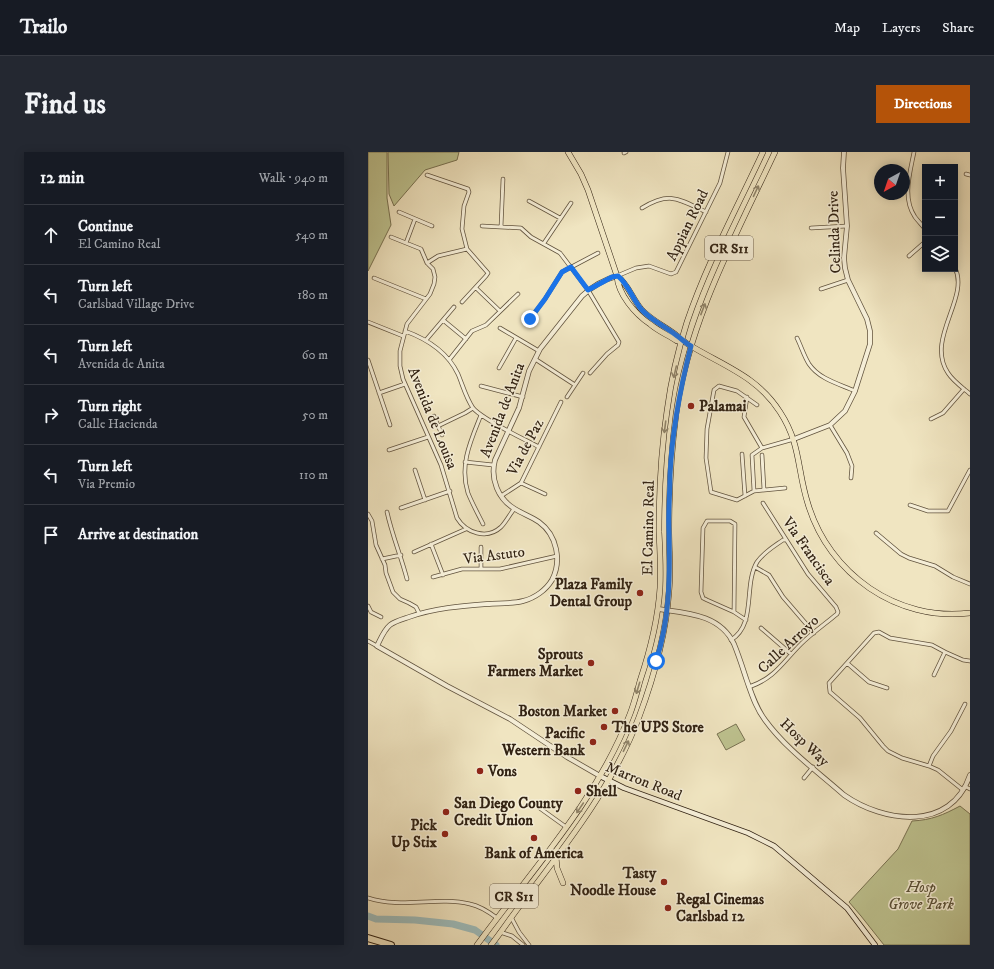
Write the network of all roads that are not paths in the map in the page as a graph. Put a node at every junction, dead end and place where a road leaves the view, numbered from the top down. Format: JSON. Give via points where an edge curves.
{"nodes":[{"id":1,"x":568,"y":152,"type":"edge"},
{"id":2,"x":728,"y":152,"type":"edge"},
{"id":3,"x":763,"y":152,"type":"edge"},
{"id":4,"x":774,"y":152,"type":"edge"},
{"id":5,"x":844,"y":152,"type":"edge"},
{"id":6,"x":914,"y":152,"type":"edge"},
{"id":7,"x":966,"y":174,"type":"dead end"},
{"id":8,"x":970,"y":175,"type":"edge"},
{"id":9,"x":427,"y":176,"type":"dead end"},
{"id":10,"x":503,"y":179,"type":"dead end"},
{"id":11,"x":529,"y":201,"type":"dead end"},
{"id":12,"x":571,"y":203,"type":"dead end"},
{"id":13,"x":642,"y":208,"type":"dead end"},
{"id":14,"x":399,"y":212,"type":"dead end"},
{"id":15,"x":706,"y":212,"type":"junction"},
{"id":16,"x":560,"y":218,"type":"junction"},
{"id":17,"x":415,"y":219,"type":"junction"},
{"id":18,"x":922,"y":225,"type":"edge"},
{"id":19,"x":432,"y":226,"type":"dead end"},
{"id":20,"x":482,"y":226,"type":"dead end"},
{"id":21,"x":847,"y":226,"type":"junction"},
{"id":22,"x":501,"y":227,"type":"junction"},
{"id":23,"x":811,"y":228,"type":"dead end"},
{"id":24,"x":391,"y":237,"type":"dead end"},
{"id":25,"x":406,"y":243,"type":"junction"},
{"id":26,"x":544,"y":243,"type":"junction"},
{"id":27,"x":922,"y":245,"type":"edge"},
{"id":28,"x":467,"y":249,"type":"junction"},
{"id":29,"x":598,"y":253,"type":"dead end"},
{"id":30,"x":909,"y":256,"type":"dead end"},
{"id":31,"x":427,"y":263,"type":"junction"},
{"id":32,"x":571,"y":267,"type":"junction"},
{"id":33,"x":956,"y":272,"type":"edge"},
{"id":34,"x":618,"y":276,"type":"junction"},
{"id":35,"x":374,"y":278,"type":"dead end"},
{"id":36,"x":848,"y":280,"type":"junction"},
{"id":37,"x":476,"y":288,"type":"junction"},
{"id":38,"x":821,"y":289,"type":"dead end"},
{"id":39,"x":588,"y":290,"type":"junction"},
{"id":40,"x":518,"y":294,"type":"dead end"},
{"id":41,"x":426,"y":299,"type":"junction"},
{"id":42,"x":462,"y":302,"type":"dead end"},
{"id":43,"x":454,"y":307,"type":"dead end"},
{"id":44,"x":500,"y":311,"type":"junction"},
{"id":45,"x":530,"y":319,"type":"dead end"},
{"id":46,"x":443,"y":320,"type":"junction"},
{"id":47,"x":368,"y":322,"type":"edge"},
{"id":48,"x":500,"y":328,"type":"dead end"},
{"id":49,"x":405,"y":331,"type":"junction"},
{"id":50,"x":403,"y":336,"type":"junction"},
{"id":51,"x":516,"y":338,"type":"junction"},
{"id":52,"x":797,"y":338,"type":"dead end"},
{"id":53,"x":466,"y":339,"type":"junction"},
{"id":54,"x":426,"y":340,"type":"junction"},
{"id":55,"x":682,"y":341,"type":"junction"},
{"id":56,"x":691,"y":346,"type":"junction"},
{"id":57,"x":539,"y":351,"type":"junction"},
{"id":58,"x":535,"y":359,"type":"junction"},
{"id":59,"x":368,"y":360,"type":"edge"},
{"id":60,"x":448,"y":360,"type":"junction"},
{"id":61,"x":498,"y":368,"type":"dead end"},
{"id":62,"x":583,"y":373,"type":"dead end"},
{"id":63,"x":590,"y":373,"type":"dead end"},
{"id":64,"x":405,"y":384,"type":"junction"},
{"id":65,"x":575,"y":385,"type":"junction"},
{"id":66,"x":481,"y":386,"type":"dead end"},
{"id":67,"x":964,"y":389,"type":"junction"},
{"id":68,"x":855,"y":390,"type":"junction"},
{"id":69,"x":380,"y":393,"type":"junction"},
{"id":70,"x":970,"y":394,"type":"edge"},
{"id":71,"x":523,"y":397,"type":"junction"},
{"id":72,"x":567,"y":397,"type":"dead end"},
{"id":73,"x":747,"y":397,"type":"junction"},
{"id":74,"x":561,"y":402,"type":"dead end"},
{"id":75,"x":757,"y":405,"type":"dead end"},
{"id":76,"x":473,"y":408,"type":"junction"},
{"id":77,"x":481,"y":415,"type":"junction"},
{"id":78,"x":434,"y":416,"type":"dead end"},
{"id":79,"x":931,"y":419,"type":"dead end"},
{"id":80,"x":390,"y":425,"type":"dead end"},
{"id":81,"x":830,"y":425,"type":"junction"},
{"id":82,"x":438,"y":426,"type":"junction"},
{"id":83,"x":508,"y":430,"type":"junction"},
{"id":84,"x":442,"y":435,"type":"dead end"},
{"id":85,"x":428,"y":437,"type":"junction"},
{"id":86,"x":794,"y":439,"type":"junction"},
{"id":87,"x":539,"y":447,"type":"junction"},
{"id":88,"x":762,"y":448,"type":"junction"},
{"id":89,"x":389,"y":450,"type":"dead end"},
{"id":90,"x":742,"y":454,"type":"dead end"},
{"id":91,"x":762,"y":455,"type":"dead end"},
{"id":92,"x":465,"y":462,"type":"junction"},
{"id":93,"x":493,"y":465,"type":"junction"},
{"id":94,"x":415,"y":470,"type":"dead end"},
{"id":95,"x":970,"y":470,"type":"edge"},
{"id":96,"x":851,"y":478,"type":"dead end"},
{"id":97,"x":521,"y":483,"type":"junction"},
{"id":98,"x":786,"y":488,"type":"dead end"},
{"id":99,"x":764,"y":490,"type":"junction"},
{"id":100,"x":450,"y":491,"type":"junction"},
{"id":101,"x":754,"y":491,"type":"junction"},
{"id":102,"x":545,"y":494,"type":"dead end"},
{"id":103,"x":501,"y":496,"type":"junction"},
{"id":104,"x":745,"y":496,"type":"junction"},
{"id":105,"x":425,"y":500,"type":"junction"},
{"id":106,"x":763,"y":503,"type":"dead end"},
{"id":107,"x":910,"y":505,"type":"dead end"},
{"id":108,"x":401,"y":508,"type":"dead end"},
{"id":109,"x":514,"y":509,"type":"junction"},
{"id":110,"x":387,"y":512,"type":"dead end"},
{"id":111,"x":368,"y":514,"type":"edge"},
{"id":112,"x":483,"y":524,"type":"dead end"},
{"id":113,"x":466,"y":529,"type":"junction"},
{"id":114,"x":876,"y":533,"type":"dead end"},
{"id":115,"x":786,"y":540,"type":"junction"},
{"id":116,"x":430,"y":544,"type":"junction"},
{"id":117,"x":481,"y":547,"type":"dead end"},
{"id":118,"x":414,"y":552,"type":"dead end"},
{"id":119,"x":401,"y":555,"type":"junction"},
{"id":120,"x":557,"y":556,"type":"junction"},
{"id":121,"x":382,"y":559,"type":"junction"},
{"id":122,"x":755,"y":567,"type":"junction"},
{"id":123,"x":481,"y":569,"type":"junction"},
{"id":124,"x":443,"y":575,"type":"junction"},
{"id":125,"x":433,"y":577,"type":"dead end"},
{"id":126,"x":407,"y":579,"type":"dead end"},
{"id":127,"x":970,"y":584,"type":"edge"},
{"id":128,"x":368,"y":606,"type":"edge"},
{"id":129,"x":658,"y":609,"type":"junction"},
{"id":130,"x":667,"y":610,"type":"junction"},
{"id":131,"x":734,"y":612,"type":"junction"},
{"id":132,"x":838,"y":612,"type":"joint"},
{"id":133,"x":419,"y":613,"type":"junction"},
{"id":134,"x":970,"y":613,"type":"edge"},
{"id":135,"x":380,"y":617,"type":"dead end"},
{"id":136,"x":746,"y":620,"type":"junction"},
{"id":137,"x":762,"y":628,"type":"dead end"},
{"id":138,"x":814,"y":633,"type":"junction"},
{"id":139,"x":731,"y":640,"type":"junction"},
{"id":140,"x":368,"y":641,"type":"edge"},
{"id":141,"x":377,"y":646,"type":"junction"},
{"id":142,"x":945,"y":652,"type":"junction"},
{"id":143,"x":791,"y":654,"type":"junction"},
{"id":144,"x":970,"y":661,"type":"edge"},
{"id":145,"x":847,"y":664,"type":"junction"},
{"id":146,"x":934,"y":675,"type":"dead end"},
{"id":147,"x":749,"y":687,"type":"junction"},
{"id":148,"x":887,"y":688,"type":"dead end"},
{"id":149,"x":965,"y":704,"type":"dead end"},
{"id":150,"x":929,"y":766,"type":"junction"},
{"id":151,"x":813,"y":767,"type":"junction"},
{"id":152,"x":970,"y":775,"type":"edge"},
{"id":153,"x":600,"y":776,"type":"junction"},
{"id":154,"x":804,"y":778,"type":"dead end"},
{"id":155,"x":608,"y":780,"type":"junction"},
{"id":156,"x":964,"y":789,"type":"junction"},
{"id":157,"x":970,"y":789,"type":"edge"},
{"id":158,"x":534,"y":804,"type":"dead end"},
{"id":159,"x":566,"y":827,"type":"junction"},
{"id":160,"x":556,"y":857,"type":"junction"},
{"id":161,"x":562,"y":883,"type":"dead end"},
{"id":162,"x":368,"y":898,"type":"edge"},
{"id":163,"x":497,"y":918,"type":"junction"},
{"id":164,"x":511,"y":918,"type":"junction"},
{"id":165,"x":500,"y":932,"type":"junction"},
{"id":166,"x":368,"y":938,"type":"edge"},
{"id":167,"x":478,"y":944,"type":"edge"},
{"id":168,"x":391,"y":945,"type":"edge"},
{"id":169,"x":491,"y":945,"type":"edge"},
{"id":170,"x":523,"y":945,"type":"edge"},
{"id":171,"x":529,"y":945,"type":"edge"},
{"id":172,"x":875,"y":945,"type":"edge"}],
"edges":[{"from":1,"to":34,"type":"main road","via":[[588,190]]},
{"from":2,"to":15,"type":"street","name":"Appian Road","via":[[723,176]]},
{"from":3,"to":55,"type":"main road","name":"El Camino Real","number":"CR S11","via":[[714,256],[687,322]]},
{"from":56,"to":4,"type":"main road","name":"El Camino Real","number":"CR S11","one_way":true,"via":[[712,286]]},
{"from":5,"to":21,"type":"street","name":"Celinda Drive"},
{"from":6,"to":18,"type":"street","via":[[907,192],[914,216]]},
{"from":7,"to":8,"type":"street"},
{"from":9,"to":28,"type":"street","via":[[468,189],[462,229]]},
{"from":10,"to":22,"type":"street"},
{"from":11,"to":16,"type":"street"},
{"from":12,"to":16,"type":"street"},
{"from":13,"to":15,"type":"street","via":[[653,201],[665,198],[678,199]]},
{"from":14,"to":17,"type":"street"},
{"from":15,"to":34,"type":"street","name":"Appian Road","via":[[675,273],[669,274],[649,266],[636,268]]},
{"from":16,"to":26,"type":"street"},
{"from":17,"to":19,"type":"street"},
{"from":17,"to":25,"type":"street"},
{"from":20,"to":22,"type":"street"},
{"from":21,"to":23,"type":"street"},
{"from":21,"to":36,"type":"street","name":"Celinda Drive","via":[[844,258]]},
{"from":22,"to":26,"type":"street","via":[[522,228],[531,237]]},
{"from":24,"to":25,"type":"street"},
{"from":25,"to":31,"type":"street","via":[[422,249]]},
{"from":26,"to":32,"type":"street","via":[[560,253]]},
{"from":27,"to":30,"type":"street"},
{"from":28,"to":31,"type":"street","via":[[438,256]]},
{"from":28,"to":37,"type":"street","via":[[487,272]]},
{"from":29,"to":32,"type":"street"},
{"from":31,"to":41,"type":"street","name":"Avenida de Louisa","via":[[433,268],[435,277]]},
{"from":32,"to":39,"type":"street"},
{"from":32,"to":45,"type":"street","via":[[562,272]]},
{"from":33,"to":67,"type":"street","via":[[959,282],[942,342],[941,355],[947,372]]},
{"from":34,"to":39,"type":"street","name":"Avenida de Anita"},
{"from":34,"to":55,"type":"main road","via":[[618,283],[628,302],[645,321]]},
{"from":35,"to":41,"type":"street"},
{"from":36,"to":38,"type":"street"},
{"from":36,"to":68,"type":"street","name":"Celinda Drive","via":[[870,331],[870,344]]},
{"from":37,"to":42,"type":"street"},
{"from":37,"to":44,"type":"street"},
{"from":39,"to":57,"type":"street","name":"Avenida de Anita"},
{"from":39,"to":63,"type":"street","via":[[619,341]]},
{"from":40,"to":44,"type":"street"},
{"from":41,"to":49,"type":"street","name":"Avenida de Louisa","via":[[407,324]]},
{"from":43,"to":46,"type":"street"},
{"from":44,"to":53,"type":"street","via":[[486,325],[472,331]]},
{"from":46,"to":53,"type":"street"},
{"from":46,"to":54,"type":"street"},
{"from":47,"to":50,"type":"street"},
{"from":48,"to":51,"type":"street"},
{"from":49,"to":50,"type":"street","name":"Avenida de Louisa"},
{"from":49,"to":54,"type":"street"},
{"from":50,"to":64,"type":"street","name":"Avenida de Louisa","via":[[399,361]]},
{"from":51,"to":57,"type":"street"},
{"from":51,"to":61,"type":"street"},
{"from":52,"to":68,"type":"street","via":[[814,371]]},
{"from":53,"to":60,"type":"street"},
{"from":54,"to":60,"type":"street"},
{"from":55,"to":56,"type":"main road"},
{"from":55,"to":129,"type":"main road","name":"El Camino Real","number":"CR S11","one_way":true,"via":[[668,408],[662,457]]},
{"from":56,"to":86,"type":"main road","via":[[759,387],[779,410]]},
{"from":56,"to":130,"type":"main road","name":"El Camino Real","number":"CR S11","via":[[676,412],[671,457]]},
{"from":57,"to":58,"type":"street","name":"Avenida de Anita"},
{"from":58,"to":65,"type":"street"},
{"from":58,"to":71,"type":"street","name":"Avenida de Anita","via":[[529,371]]},
{"from":59,"to":69,"type":"street"},
{"from":60,"to":76,"type":"street","via":[[458,373]]},
{"from":62,"to":65,"type":"street"},
{"from":64,"to":69,"type":"street"},
{"from":64,"to":85,"type":"street","name":"Avenida de Louisa"},
{"from":65,"to":72,"type":"street"},
{"from":66,"to":71,"type":"street"},
{"from":67,"to":70,"type":"street"},
{"from":67,"to":79,"type":"street","via":[[943,413]]},
{"from":68,"to":81,"type":"street","name":"Celinda Drive","via":[[845,411]]},
{"from":69,"to":80,"type":"street"},
{"from":71,"to":83,"type":"street","name":"Avenida de Anita"},
{"from":73,"to":75,"type":"street"},
{"from":73,"to":88,"type":"street","via":[[744,417]]},
{"from":73,"to":104,"type":"street","via":[[719,386],[714,390],[707,429],[706,458],[711,492],[737,500]]},
{"from":74,"to":87,"type":"street","name":"Via de Paz"},
{"from":76,"to":77,"type":"street"},
{"from":76,"to":82,"type":"street"},
{"from":77,"to":83,"type":"street"},
{"from":77,"to":92,"type":"street"},
{"from":78,"to":82,"type":"street"},
{"from":81,"to":86,"type":"street","name":"Celinda Drive"},
{"from":81,"to":96,"type":"street","via":[[847,453],[852,466]]},
{"from":82,"to":84,"type":"street"},
{"from":83,"to":87,"type":"street"},
{"from":83,"to":93,"type":"street","name":"Avenida de Anita"},
{"from":85,"to":89,"type":"street"},
{"from":85,"to":100,"type":"street","name":"Avenida de Louisa"},
{"from":86,"to":88,"type":"street"},
{"from":86,"to":134,"type":"main road","via":[[805,494],[816,526],[827,546],[847,570],[870,589],[900,604],[933,613]]},
{"from":87,"to":97,"type":"street","name":"Via de Paz"},
{"from":88,"to":101,"type":"street","via":[[752,455]]},
{"from":90,"to":104,"type":"street"},
{"from":91,"to":99,"type":"street"},
{"from":92,"to":93,"type":"street"},
{"from":92,"to":112,"type":"street","via":[[468,492]]},
{"from":93,"to":103,"type":"street","name":"Avenida de Anita","via":[[494,479]]},
{"from":94,"to":105,"type":"street"},
{"from":95,"to":107,"type":"street","via":[[948,511],[928,511]]},
{"from":97,"to":102,"type":"street"},
{"from":97,"to":103,"type":"street","name":"Via de Paz"},
{"from":98,"to":99,"type":"street"},
{"from":99,"to":101,"type":"street"},
{"from":100,"to":105,"type":"street"},
{"from":100,"to":113,"type":"street","name":"Avenida de Louisa","via":[[457,518]]},
{"from":101,"to":104,"type":"street"},
{"from":103,"to":109,"type":"street","name":"Avenida de Anita"},
{"from":105,"to":108,"type":"street"},
{"from":106,"to":115,"type":"street","name":"Via Francisca"},
{"from":109,"to":113,"type":"street","via":[[500,528],[490,533],[476,533]]},
{"from":109,"to":120,"type":"street","name":"Avenida de Anita","via":[[541,523],[554,541]]},
{"from":110,"to":119,"type":"street","via":[[392,535]]},
{"from":111,"to":121,"type":"street"},
{"from":113,"to":116,"type":"street"},
{"from":114,"to":127,"type":"street","via":[[905,556],[935,566]]},
{"from":115,"to":122,"type":"street","via":[[767,551]]},
{"from":115,"to":132,"type":"street","name":"Via Francisca","via":[[808,574]]},
{"from":116,"to":118,"type":"street"},
{"from":116,"to":124,"type":"street"},
{"from":117,"to":123,"type":"street"},
{"from":119,"to":121,"type":"street"},
{"from":119,"to":126,"type":"street"},
{"from":120,"to":123,"type":"street","name":"Via Astuto","via":[[500,569]]},
{"from":120,"to":133,"type":"street","name":"Avenida de Anita","via":[[551,580],[542,592],[530,599]]},
{"from":121,"to":133,"type":"street","via":[[393,592],[400,599],[416,607]]},
{"from":122,"to":136,"type":"street"},
{"from":122,"to":138,"type":"street","via":[[769,575]]},
{"from":123,"to":124,"type":"street","name":"Via Astuto","via":[[462,569]]},
{"from":124,"to":125,"type":"street","name":"Via Astuto"},
{"from":128,"to":135,"type":"street","via":[[371,612]]},
{"from":129,"to":130,"type":"street","name":"Hosp Way"},
{"from":129,"to":153,"type":"main road","name":"El Camino Real","number":"CR S11","one_way":true,"via":[[630,714]]},
{"from":130,"to":139,"type":"street","name":"Hosp Way","via":[[705,618],[719,626]]},
{"from":155,"to":130,"type":"main road","name":"El Camino Real","number":"CR S11","one_way":true,"via":[[639,717],[658,657]]},
{"from":131,"to":131,"type":"street","via":[[735,524],[730,520],[707,521],[703,528],[701,592],[703,598]]},
{"from":131,"to":136,"type":"street"},
{"from":132,"to":138,"type":"street","name":"Calle Arroyo"},
{"from":133,"to":141,"type":"street","name":"Avenida de Anita","via":[[391,624]]},
{"from":136,"to":139,"type":"street","via":[[744,628]]},
{"from":137,"to":143,"type":"street"},
{"from":138,"to":143,"type":"street","name":"Calle Arroyo"},
{"from":139,"to":147,"type":"street","name":"Hosp Way"},
{"from":140,"to":141,"type":"street","name":"Marron Road"},
{"from":141,"to":153,"type":"street","name":"Marron Road","via":[[510,719]]},
{"from":142,"to":144,"type":"street"},
{"from":142,"to":145,"type":"street","via":[[932,645],[890,638],[879,632],[874,633]]},
{"from":142,"to":146,"type":"street"},
{"from":143,"to":147,"type":"street","name":"Calle Arroyo","via":[[778,671],[761,683]]},
{"from":145,"to":148,"type":"street","via":[[869,682]]},
{"from":145,"to":150,"type":"street","via":[[829,683],[830,692],[860,718],[888,751]]},
{"from":147,"to":151,"type":"street","name":"Hosp Way","via":[[764,720]]},
{"from":149,"to":150,"type":"street"},
{"from":150,"to":156,"type":"street","via":[[942,772]]},
{"from":151,"to":154,"type":"street"},
{"from":151,"to":156,"type":"street","name":"Hosp Way","via":[[854,802],[889,815],[918,817],[934,814],[947,808]]},
{"from":152,"to":156,"type":"street","name":"Hosp Way"},
{"from":153,"to":155,"type":"main road","name":"Marron Road"},
{"from":153,"to":159,"type":"main road","name":"El Camino Real","number":"CR S11","one_way":true},
{"from":155,"to":160,"type":"main road","name":"El Camino Real","number":"CR S11"},
{"from":155,"to":172,"type":"main road","name":"Marron Road","via":[[748,833],[774,846],[847,908]]},
{"from":156,"to":157,"type":"street"},
{"from":158,"to":159,"type":"street"},
{"from":159,"to":163,"type":"main road","name":"El Camino Real","number":"CR S11"},
{"from":160,"to":161,"type":"main road"},
{"from":160,"to":164,"type":"main road","name":"El Camino Real","number":"CR S11"},
{"from":162,"to":163,"type":"street","via":[[394,903],[457,902],[480,907]]},
{"from":163,"to":167,"type":"main road","name":"El Camino Real","number":"CR S11"},
{"from":164,"to":165,"type":"main road","name":"El Camino Real","number":"CR S11"},
{"from":164,"to":171,"type":"street"},
{"from":165,"to":169,"type":"main road","name":"El Camino Real","number":"CR S11"},
{"from":165,"to":170,"type":"street","via":[[512,936]]},
{"from":166,"to":168,"type":"highway"}]}
